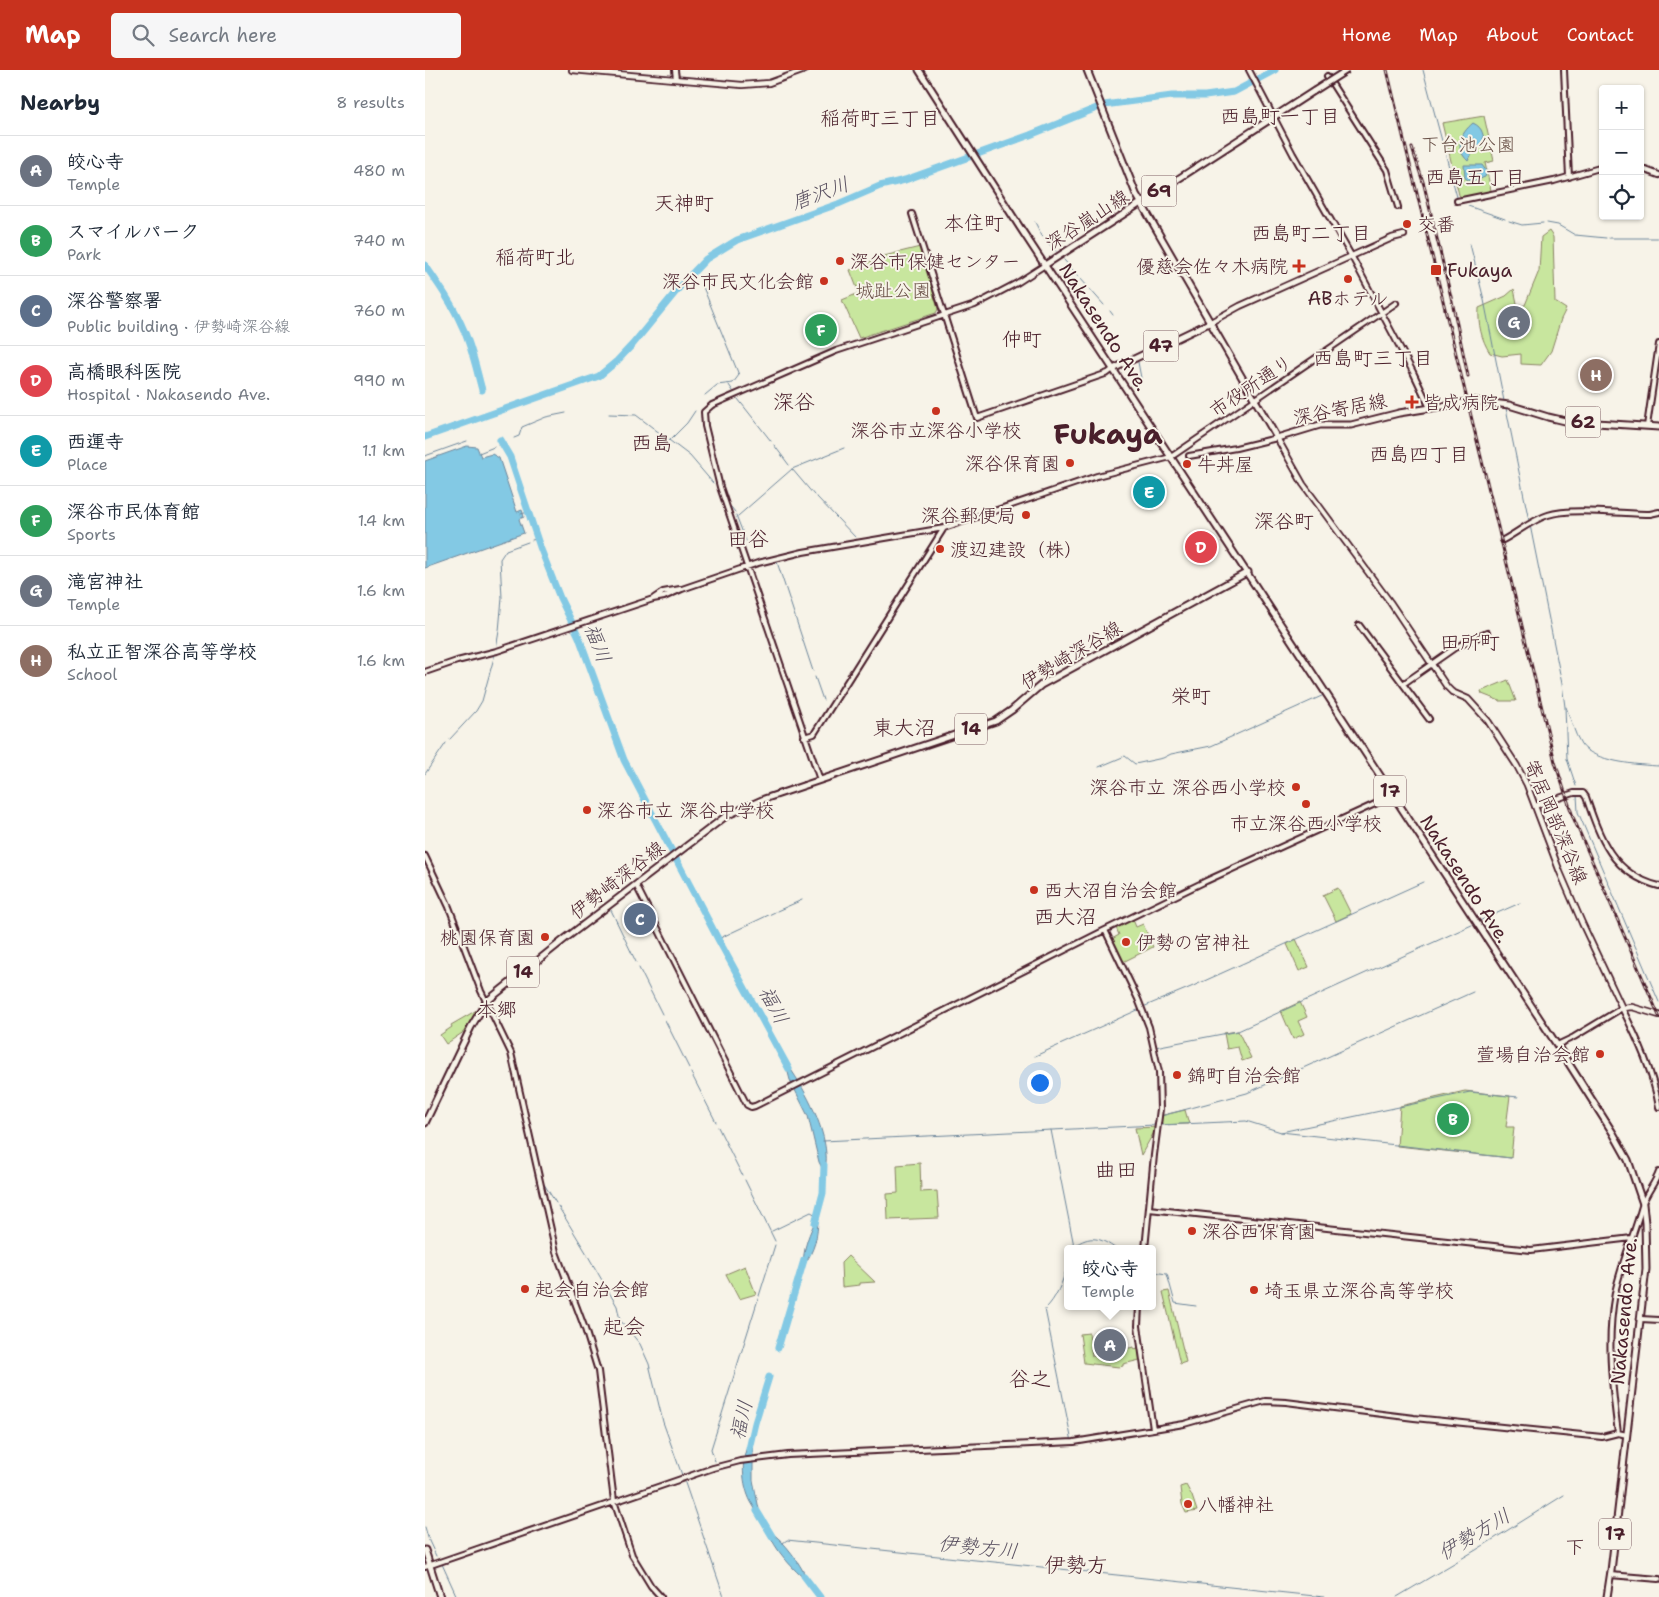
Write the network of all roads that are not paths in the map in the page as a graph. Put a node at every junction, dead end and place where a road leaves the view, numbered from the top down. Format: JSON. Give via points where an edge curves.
{"nodes":[{"id":1,"x":573,"y":70,"type":"edge"},
{"id":2,"x":675,"y":70,"type":"edge"},
{"id":3,"x":919,"y":70,"type":"edge"},
{"id":4,"x":1087,"y":70,"type":"edge"},
{"id":5,"x":1249,"y":70,"type":"edge"},
{"id":6,"x":1347,"y":70,"type":"edge"},
{"id":7,"x":1564,"y":70,"type":"edge"},
{"id":8,"x":802,"y":71,"type":"edge"},
{"id":9,"x":1327,"y":76,"type":"dead end"},
{"id":10,"x":676,"y":79,"type":"junction"},
{"id":11,"x":1273,"y":117,"type":"junction"},
{"id":12,"x":1599,"y":168,"type":"edge"},
{"id":13,"x":1644,"y":169,"type":"edge"},
{"id":14,"x":1659,"y":175,"type":"edge"},
{"id":15,"x":1569,"y":176,"type":"junction"},
{"id":16,"x":1457,"y":201,"type":"dead end"},
{"id":17,"x":1141,"y":203,"type":"junction"},
{"id":18,"x":1398,"y":207,"type":"dead end"},
{"id":19,"x":912,"y":214,"type":"dead end"},
{"id":20,"x":1404,"y":235,"type":"dead end"},
{"id":21,"x":1352,"y":257,"type":"junction"},
{"id":22,"x":1045,"y":265,"type":"junction"},
{"id":23,"x":1396,"y":303,"type":"dead end"},
{"id":24,"x":1381,"y":313,"type":"junction"},
{"id":25,"x":945,"y":316,"type":"junction"},
{"id":26,"x":1209,"y":323,"type":"junction"},
{"id":27,"x":1659,"y":344,"type":"edge"},
{"id":28,"x":1113,"y":369,"type":"junction"},
{"id":29,"x":1255,"y":399,"type":"junction"},
{"id":30,"x":1430,"y":408,"type":"junction"},
{"id":31,"x":1647,"y":426,"type":"junction"},
{"id":32,"x":1659,"y":427,"type":"edge"},
{"id":33,"x":1277,"y":438,"type":"junction"},
{"id":34,"x":1189,"y":456,"type":"dead end"},
{"id":35,"x":1171,"y":457,"type":"junction"},
{"id":36,"x":1659,"y":512,"type":"edge"},
{"id":37,"x":944,"y":528,"type":"junction"},
{"id":38,"x":1503,"y":540,"type":"dead end"},
{"id":39,"x":746,"y":566,"type":"junction"},
{"id":40,"x":1248,"y":572,"type":"junction"},
{"id":41,"x":1359,"y":625,"type":"dead end"},
{"id":42,"x":1487,"y":633,"type":"dead end"},
{"id":43,"x":1430,"y":664,"type":"junction"},
{"id":44,"x":425,"y":672,"type":"edge"},
{"id":45,"x":1403,"y":684,"type":"junction"},
{"id":46,"x":1429,"y":718,"type":"dead end"},
{"id":47,"x":804,"y":736,"type":"junction"},
{"id":48,"x":820,"y":780,"type":"junction"},
{"id":49,"x":1394,"y":797,"type":"junction"},
{"id":50,"x":1535,"y":806,"type":"junction"},
{"id":51,"x":425,"y":856,"type":"edge"},
{"id":52,"x":636,"y":885,"type":"junction"},
{"id":53,"x":1659,"y":886,"type":"edge"},
{"id":54,"x":1105,"y":930,"type":"junction"},
{"id":55,"x":486,"y":1002,"type":"junction"},
{"id":56,"x":1622,"y":1008,"type":"junction"},
{"id":57,"x":1659,"y":1015,"type":"edge"},
{"id":58,"x":1557,"y":1046,"type":"junction"},
{"id":59,"x":1659,"y":1107,"type":"edge"},
{"id":60,"x":425,"y":1123,"type":"edge"},
{"id":61,"x":1659,"y":1172,"type":"edge"},
{"id":62,"x":1643,"y":1204,"type":"junction"},
{"id":63,"x":1149,"y":1209,"type":"junction"},
{"id":64,"x":1632,"y":1238,"type":"junction"},
{"id":65,"x":1145,"y":1245,"type":"edge"},
{"id":66,"x":1139,"y":1310,"type":"edge"},
{"id":67,"x":1641,"y":1319,"type":"junction"},
{"id":68,"x":1659,"y":1320,"type":"edge"},
{"id":69,"x":1153,"y":1429,"type":"junction"},
{"id":70,"x":1618,"y":1434,"type":"junction"},
{"id":71,"x":1627,"y":1435,"type":"junction"},
{"id":72,"x":614,"y":1501,"type":"junction"},
{"id":73,"x":425,"y":1550,"type":"edge"},
{"id":74,"x":427,"y":1566,"type":"edge"},
{"id":75,"x":1610,"y":1575,"type":"junction"},
{"id":76,"x":1659,"y":1579,"type":"edge"},
{"id":77,"x":440,"y":1597,"type":"edge"},
{"id":78,"x":661,"y":1597,"type":"edge"},
{"id":79,"x":1607,"y":1597,"type":"edge"}],
"edges":[{"from":1,"to":10,"type":"main road"},
{"from":2,"to":10,"type":"street"},
{"from":3,"to":22,"type":"main road","name":"Nakasendo Ave.","number":"17"},
{"from":4,"to":17,"type":"main road","name":"深谷寄居線"},
{"from":5,"to":11,"type":"street"},
{"from":6,"to":11,"type":"main road","name":"深谷嵐山線","number":"69","bridge":true},
{"from":7,"to":15,"type":"street"},
{"from":8,"to":10,"type":"main road","via":[[769,83],[742,85]]},
{"from":9,"to":18,"type":"street","via":[[1387,170]]},
{"from":11,"to":17,"type":"main road","name":"深谷嵐山線","number":"69"},
{"from":11,"to":21,"type":"street"},
{"from":12,"to":15,"type":"street"},
{"from":13,"to":14,"type":"street"},
{"from":15,"to":16,"type":"street"},
{"from":17,"to":22,"type":"main road","name":"深谷嵐山線","number":"69"},
{"from":17,"to":26,"type":"main road","name":"深谷寄居線"},
{"from":19,"to":25,"type":"street"},
{"from":20,"to":21,"type":"main road"},
{"from":21,"to":24,"type":"street"},
{"from":21,"to":26,"type":"main road"},
{"from":22,"to":25,"type":"street","via":[[996,295]]},
{"from":22,"to":28,"type":"main road","name":"Nakasendo Ave.","number":"17"},
{"from":23,"to":24,"type":"street","name":"市役所通り"},
{"from":24,"to":29,"type":"street","name":"市役所通り"},
{"from":24,"to":30,"type":"street"},
{"from":25,"to":28,"type":"street","via":[[977,418]]},
{"from":25,"to":39,"type":"street","via":[[836,351],[705,410],[705,426],[719,487]]},
{"from":26,"to":28,"type":"main road","number":"47"},
{"from":26,"to":29,"type":"main road","name":"深谷寄居線"},
{"from":27,"to":31,"type":"street"},
{"from":28,"to":35,"type":"main road","name":"Nakasendo Ave.","number":"17"},
{"from":29,"to":33,"type":"main road","name":"深谷寄居線"},
{"from":29,"to":35,"type":"street","name":"市役所通り"},
{"from":30,"to":31,"type":"main road","name":"深谷寄居線","number":"62","via":[[1475,401],[1509,405],[1565,421]]},
{"from":30,"to":33,"type":"main road","name":"深谷寄居線","number":"62","via":[[1351,425],[1320,425]]},
{"from":31,"to":32,"type":"main road","name":"深谷寄居線","number":"62"},
{"from":33,"to":34,"type":"street"},
{"from":33,"to":43,"type":"main road","name":"寄居岡部深谷線","via":[[1303,484],[1390,602]]},
{"from":35,"to":37,"type":"street","via":[[1097,476]]},
{"from":35,"to":40,"type":"main road","name":"Nakasendo Ave.","number":"17"},
{"from":36,"to":38,"type":"street","via":[[1561,512],[1533,522]]},
{"from":37,"to":39,"type":"street","via":[[803,552]]},
{"from":37,"to":47,"type":"street","via":[[814,734]]},
{"from":39,"to":44,"type":"street","via":[[663,592],[653,599],[567,628]]},
{"from":39,"to":47,"type":"street"},
{"from":40,"to":48,"type":"main road","name":"伊勢崎深谷線","number":"14","via":[[1041,685],[996,721]]},
{"from":40,"to":49,"type":"main road","name":"Nakasendo Ave.","number":"17"},
{"from":41,"to":45,"type":"street"},
{"from":42,"to":43,"type":"street","via":[[1456,647]]},
{"from":43,"to":45,"type":"street"},
{"from":43,"to":50,"type":"main road","name":"寄居岡部深谷線","via":[[1452,692],[1468,699],[1488,721],[1527,784]]},
{"from":45,"to":46,"type":"street"},
{"from":47,"to":48,"type":"street"},
{"from":48,"to":52,"type":"main road","name":"伊勢崎深谷線","number":"14","via":[[737,810],[708,828]]},
{"from":49,"to":54,"type":"street"},
{"from":49,"to":58,"type":"main road","name":"Nakasendo Ave.","number":"17"},
{"from":50,"to":53,"type":"street","via":[[1573,793],[1583,793],[1611,856],[1633,875]]},
{"from":50,"to":56,"type":"main road","name":"寄居岡部深谷線","via":[[1579,916]]},
{"from":51,"to":55,"type":"street"},
{"from":52,"to":54,"type":"street","via":[[747,1105],[751,1107]]},
{"from":52,"to":55,"type":"main road","name":"伊勢崎深谷線","number":"14"},
{"from":54,"to":63,"type":"street","via":[[1153,1037],[1160,1109]]},
{"from":55,"to":60,"type":"main road","name":"伊勢崎深谷線","number":"14"},
{"from":55,"to":72,"type":"street","via":[[511,1053],[556,1252],[597,1371]]},
{"from":56,"to":57,"type":"main road","via":[[1632,1007]]},
{"from":56,"to":58,"type":"street"},
{"from":56,"to":59,"type":"street","via":[[1643,1053]]},
{"from":58,"to":62,"type":"main road","name":"Nakasendo Ave.","number":"17","via":[[1621,1147]]},
{"from":61,"to":62,"type":"street"},
{"from":62,"to":64,"type":"street"},
{"from":62,"to":67,"type":"main road","name":"Nakasendo Ave.","number":"17","via":[[1647,1257]]},
{"from":63,"to":64,"type":"street","via":[[1531,1250]]},
{"from":63,"to":65,"type":"street"},
{"from":64,"to":70,"type":"street","via":[[1615,1293],[1609,1337]]},
{"from":66,"to":69,"type":"street","via":[[1138,1326]]},
{"from":67,"to":68,"type":"street"},
{"from":67,"to":71,"type":"main road","name":"Nakasendo Ave.","number":"17"},
{"from":69,"to":70,"type":"street","via":[[1274,1401],[1602,1437]]},
{"from":69,"to":72,"type":"street","via":[[1071,1442],[755,1458]]},
{"from":70,"to":71,"type":"street"},
{"from":71,"to":75,"type":"main road","name":"Nakasendo Ave.","number":"17"},
{"from":72,"to":74,"type":"street"},
{"from":72,"to":78,"type":"street","via":[[632,1555]]},
{"from":73,"to":74,"type":"main road"},
{"from":74,"to":77,"type":"main road"},
{"from":75,"to":76,"type":"street"},
{"from":75,"to":79,"type":"main road","name":"Nakasendo Ave.","number":"17"}]}
